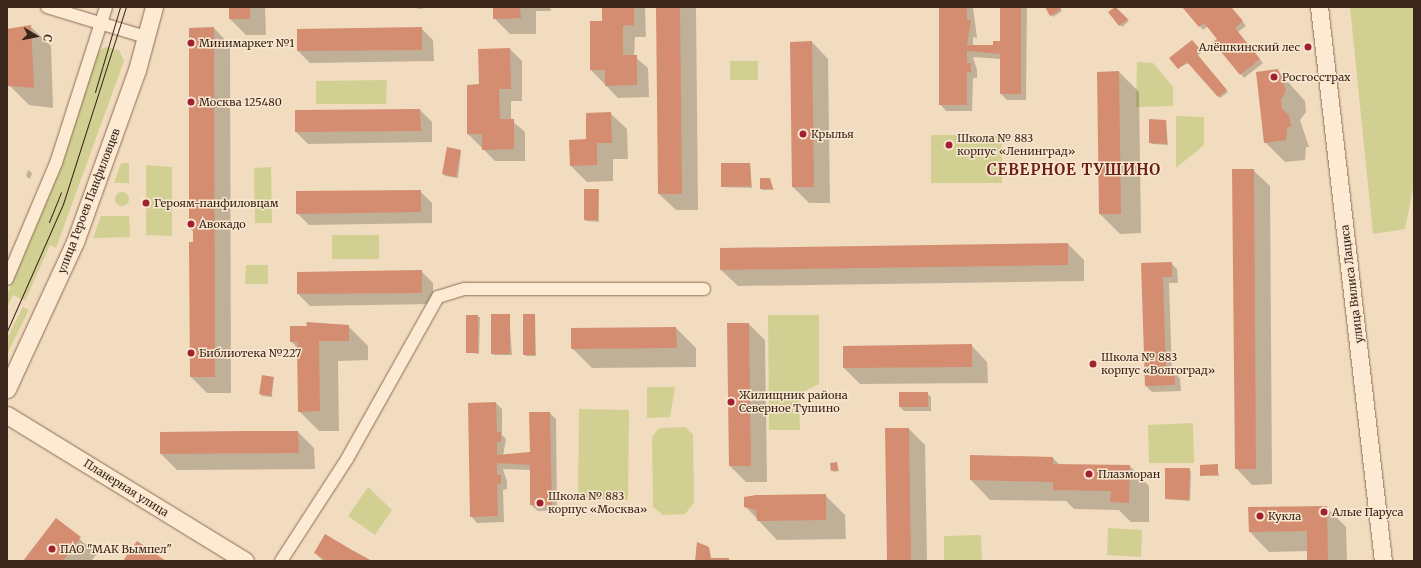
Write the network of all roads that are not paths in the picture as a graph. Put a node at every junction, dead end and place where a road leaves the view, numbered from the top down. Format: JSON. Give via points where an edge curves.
{"nodes":[{"id":1,"x":47,"y":7,"type":"edge"},
{"id":2,"x":106,"y":7,"type":"edge"},
{"id":3,"x":154,"y":7,"type":"edge"},
{"id":4,"x":1319,"y":7,"type":"edge"},
{"id":5,"x":102,"y":26,"type":"junction"},
{"id":6,"x":146,"y":37,"type":"junction"},
{"id":7,"x":7,"y":279,"type":"edge"},
{"id":8,"x":704,"y":289,"type":"dead end"},
{"id":9,"x":7,"y":389,"type":"edge"},
{"id":10,"x":7,"y":415,"type":"edge"},
{"id":11,"x":245,"y":561,"type":"edge"},
{"id":12,"x":281,"y":561,"type":"edge"},
{"id":13,"x":1383,"y":561,"type":"edge"}],
"edges":[{"from":1,"to":5,"type":"street"},
{"from":2,"to":5,"type":"street"},
{"from":3,"to":6,"type":"main road","name":"улица Героев Панфиловцев"},
{"from":4,"to":13,"type":"main road","name":"улица Вилиса Лациса"},
{"from":5,"to":6,"type":"street"},
{"from":5,"to":7,"type":"street","via":[[56,163]]},
{"from":6,"to":9,"type":"main road","name":"улица Героев Панфиловцев","via":[[75,242]]},
{"from":8,"to":12,"type":"street","via":[[465,289],[438,297],[347,459]]},
{"from":10,"to":11,"type":"main road","name":"Планерная улица"}]}
